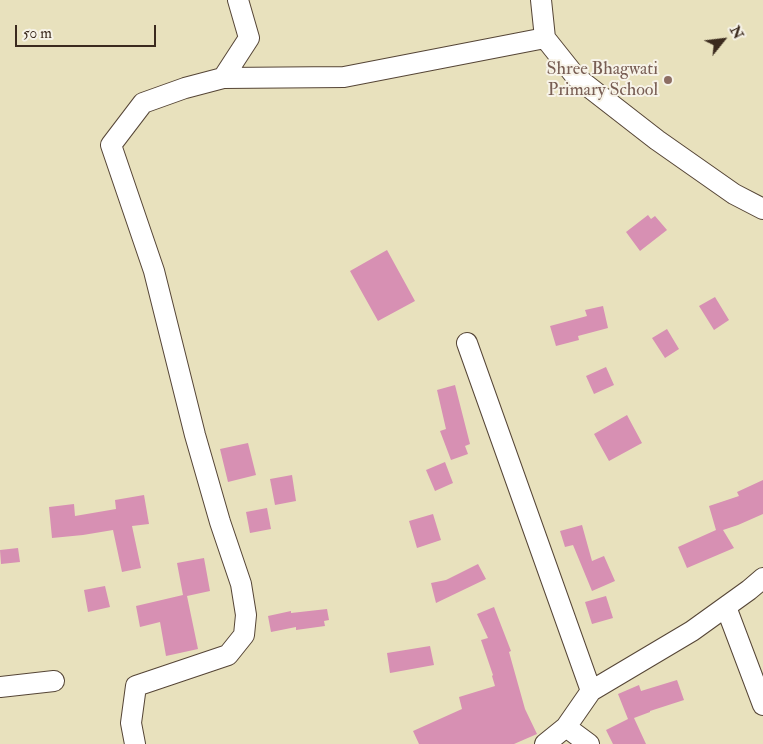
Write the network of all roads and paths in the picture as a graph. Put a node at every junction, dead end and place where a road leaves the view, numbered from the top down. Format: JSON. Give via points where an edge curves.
{"nodes":[{"id":1,"x":238,"y":0,"type":"edge"},
{"id":2,"x":542,"y":0,"type":"edge"},
{"id":3,"x":545,"y":38,"type":"junction"},
{"id":4,"x":223,"y":78,"type":"junction"},
{"id":5,"x":763,"y":209,"type":"edge"},
{"id":6,"x":467,"y":343,"type":"dead end"},
{"id":7,"x":763,"y":578,"type":"edge"},
{"id":8,"x":726,"y":606,"type":"junction"},
{"id":9,"x":54,"y":681,"type":"dead end"},
{"id":10,"x":0,"y":687,"type":"edge"},
{"id":11,"x":591,"y":691,"type":"junction"},
{"id":12,"x":763,"y":704,"type":"edge"},
{"id":13,"x":566,"y":727,"type":"junction"},
{"id":14,"x":134,"y":744,"type":"edge"},
{"id":15,"x":545,"y":744,"type":"edge"},
{"id":16,"x":589,"y":744,"type":"edge"}],
"edges":[{"from":1,"to":4,"type":"street","via":[[249,38]]},
{"from":2,"to":3,"type":"street"},
{"from":3,"to":4,"type":"street","via":[[344,77]]},
{"from":3,"to":5,"type":"street","via":[[576,77],[657,140],[734,194]]},
{"from":4,"to":14,"type":"street","via":[[143,103],[111,145],[154,271],[195,435],[241,584],[246,615],[244,635],[228,655],[136,686],[131,723]]},
{"from":6,"to":11,"type":"street"},
{"from":7,"to":8,"type":"street"},
{"from":8,"to":11,"type":"street","via":[[692,631]]},
{"from":8,"to":12,"type":"street"},
{"from":9,"to":10,"type":"street"},
{"from":11,"to":13,"type":"street"},
{"from":13,"to":15,"type":"street"},
{"from":13,"to":16,"type":"street"}]}
